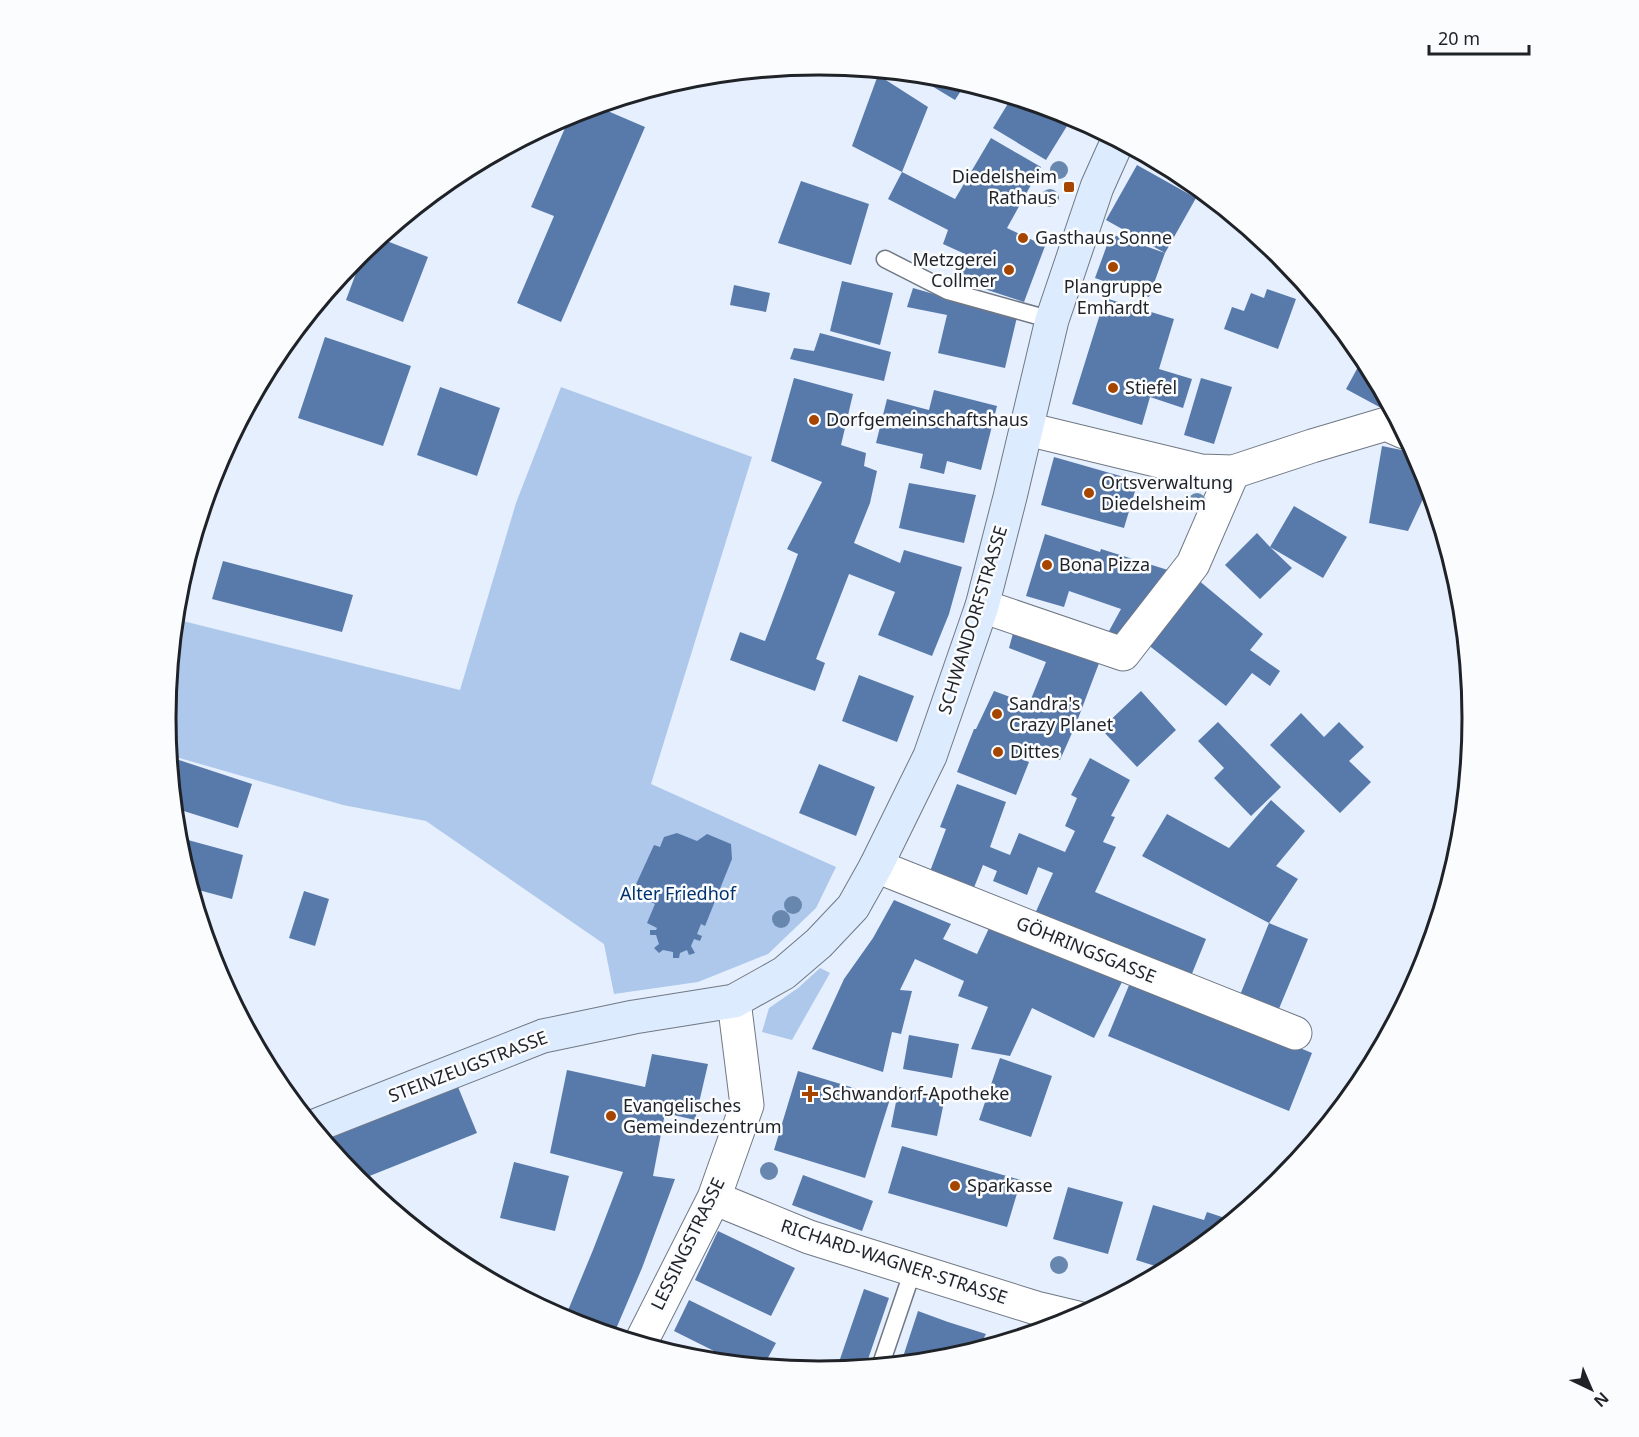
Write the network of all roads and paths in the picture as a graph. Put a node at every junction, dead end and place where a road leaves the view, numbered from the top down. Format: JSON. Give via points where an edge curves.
{"nodes":[{"id":1,"x":1115,"y":147,"type":"edge"},
{"id":2,"x":885,"y":259,"type":"dead end"},
{"id":3,"x":1052,"y":320,"type":"junction"},
{"id":4,"x":1393,"y":427,"type":"edge"},
{"id":5,"x":1027,"y":429,"type":"junction"},
{"id":6,"x":1233,"y":472,"type":"junction"},
{"id":7,"x":982,"y":606,"type":"junction"},
{"id":8,"x":876,"y":866,"type":"junction"},
{"id":9,"x":734,"y":1001,"type":"junction"},
{"id":10,"x":1296,"y":1033,"type":"dead end"},
{"id":11,"x":320,"y":1124,"type":"edge"},
{"id":12,"x":714,"y":1198,"type":"junction"},
{"id":13,"x":913,"y":1270,"type":"junction"},
{"id":14,"x":1034,"y":1321,"type":"edge"},
{"id":15,"x":643,"y":1337,"type":"edge"},
{"id":16,"x":883,"y":1358,"type":"edge"}],
"edges":[{"from":1,"to":3,"type":"street","name":"SCHWANDORFSTRASSE","via":[[1097,187]]},
{"from":2,"to":3,"type":"lane","via":[[948,291]]},
{"from":3,"to":5,"type":"street","name":"SCHWANDORFSTRASSE"},
{"from":4,"to":6,"type":"street","via":[[1386,424]]},
{"from":5,"to":6,"type":"street","via":[[1201,471]]},
{"from":5,"to":7,"type":"street","name":"SCHWANDORFSTRASSE"},
{"from":6,"to":7,"type":"street","via":[[1193,564],[1123,654]]},
{"from":7,"to":8,"type":"street","name":"SCHWANDORFSTRASSE","via":[[930,756]]},
{"from":8,"to":9,"type":"street","name":"SCHWANDORFSTRASSE","via":[[853,907],[819,943],[784,973]]},
{"from":8,"to":10,"type":"street","name":"GÖHRINGSGASSE"},
{"from":9,"to":11,"type":"street","name":"STEINZEUGSTRASSE","via":[[543,1036]]},
{"from":9,"to":12,"type":"street","name":"LESSINGSTRASSE","via":[[747,1105]]},
{"from":12,"to":13,"type":"street","name":"RICHARD-WAGNER-STRASSE","via":[[809,1238]]},
{"from":12,"to":15,"type":"street","name":"LESSINGSTRASSE"},
{"from":13,"to":14,"type":"street","name":"RICHARD-WAGNER-STRASSE"},
{"from":13,"to":16,"type":"lane"}]}
